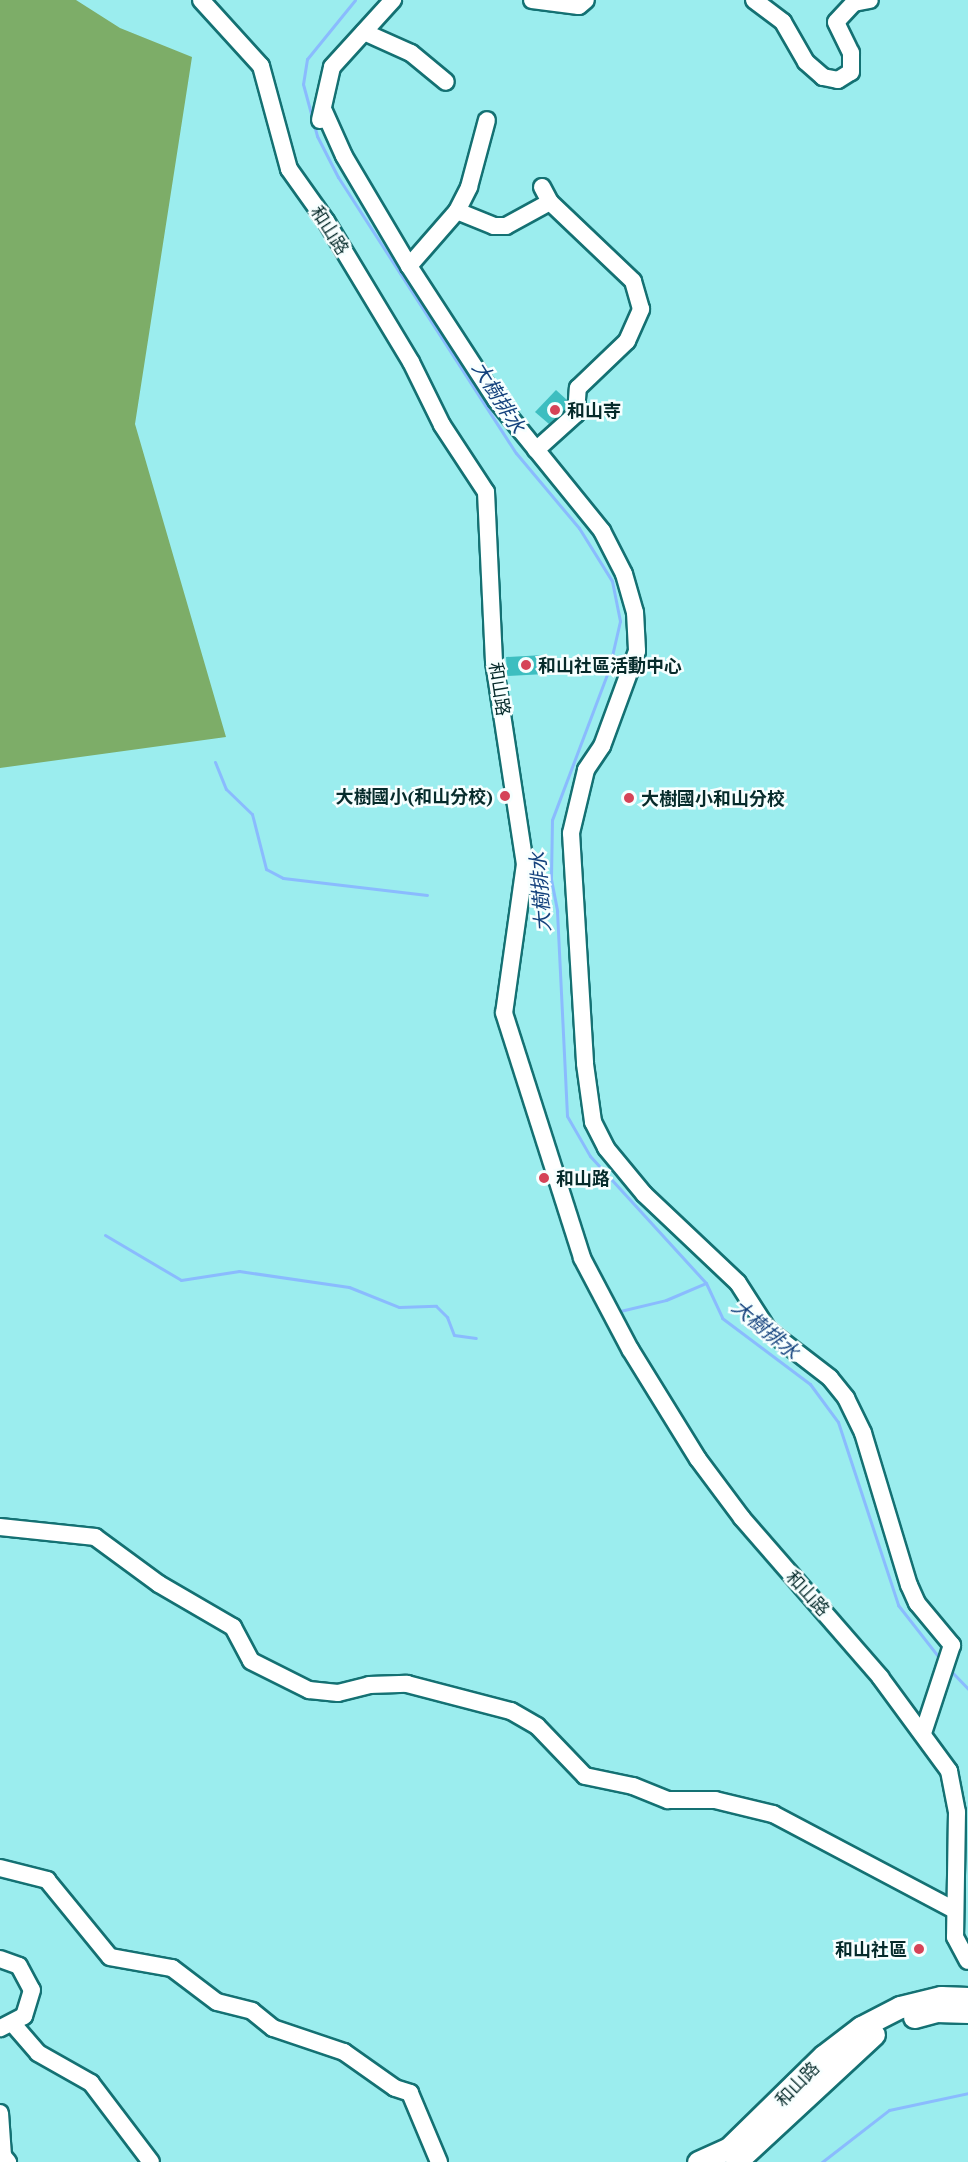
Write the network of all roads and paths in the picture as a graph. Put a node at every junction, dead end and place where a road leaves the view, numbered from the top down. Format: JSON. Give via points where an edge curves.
{"nodes":[{"id":1,"x":201,"y":0,"type":"edge"},
{"id":2,"x":393,"y":0,"type":"edge"},
{"id":3,"x":531,"y":0,"type":"edge"},
{"id":4,"x":586,"y":0,"type":"edge"},
{"id":5,"x":754,"y":0,"type":"edge"},
{"id":6,"x":870,"y":0,"type":"edge"},
{"id":7,"x":364,"y":32,"type":"junction"},
{"id":8,"x":446,"y":82,"type":"dead end"},
{"id":9,"x":323,"y":109,"type":"junction"},
{"id":10,"x":486,"y":120,"type":"dead end"},
{"id":11,"x":318,"y":126,"type":"dead end"},
{"id":12,"x":542,"y":187,"type":"dead end"},
{"id":13,"x":550,"y":202,"type":"junction"},
{"id":14,"x":457,"y":211,"type":"junction"},
{"id":15,"x":409,"y":266,"type":"junction"},
{"id":16,"x":536,"y":450,"type":"junction"},
{"id":17,"x":0,"y":1527,"type":"edge"},
{"id":18,"x":922,"y":1733,"type":"junction"},
{"id":19,"x":0,"y":1868,"type":"edge"},
{"id":20,"x":954,"y":1910,"type":"junction"},
{"id":21,"x":0,"y":1959,"type":"edge"},
{"id":22,"x":968,"y":1961,"type":"edge"},
{"id":23,"x":968,"y":1998,"type":"edge"},
{"id":24,"x":968,"y":2012,"type":"edge"},
{"id":25,"x":7,"y":2026,"type":"edge"},
{"id":26,"x":0,"y":2113,"type":"edge"},
{"id":27,"x":8,"y":2162,"type":"edge"},
{"id":28,"x":151,"y":2162,"type":"edge"},
{"id":29,"x":439,"y":2162,"type":"edge"},
{"id":30,"x":698,"y":2162,"type":"edge"},
{"id":31,"x":736,"y":2162,"type":"edge"}],
"edges":[{"from":1,"to":18,"type":"street","name":"和山路","via":[[261,66],[289,170],[326,221],[411,362],[442,425],[486,492],[494,662],[525,864],[504,1012],[582,1258],[630,1349],[698,1459]]},
{"from":2,"to":7,"type":"street"},
{"from":3,"to":4,"type":"street","via":[[579,6]]},
{"from":5,"to":6,"type":"street","via":[[783,22],[806,62],[823,77],[838,80],[851,72],[851,53],[836,22],[854,3]]},
{"from":7,"to":8,"type":"street","via":[[411,53]]},
{"from":7,"to":9,"type":"street","via":[[332,67]]},
{"from":9,"to":11,"type":"street"},
{"from":9,"to":15,"type":"street","via":[[345,156]]},
{"from":10,"to":14,"type":"street","via":[[469,187]]},
{"from":12,"to":13,"type":"street"},
{"from":13,"to":14,"type":"street","via":[[506,226],[494,226]]},
{"from":13,"to":16,"type":"street","via":[[633,281],[641,309],[627,341],[578,388],[576,414]]},
{"from":14,"to":15,"type":"street"},
{"from":15,"to":16,"type":"street","via":[[496,400]]},
{"from":16,"to":18,"type":"street","via":[[602,531],[624,574],[636,628],[637,651],[606,736],[586,770],[571,833],[592,1122],[606,1148],[644,1194],[738,1283],[768,1330],[831,1378],[846,1398],[863,1433],[909,1585],[917,1603],[951,1648]]},
{"from":17,"to":20,"type":"street","via":[[95,1537],[233,1627],[251,1661],[309,1690],[338,1693],[369,1685],[407,1684],[511,1711],[537,1726],[585,1776],[633,1786],[668,1800],[715,1800],[773,1814]]},
{"from":18,"to":20,"type":"street","name":"和山路","via":[[956,1791]]},
{"from":19,"to":29,"type":"street","via":[[47,1880],[110,1957],[172,1968],[217,2002],[252,2011],[273,2028],[344,2052],[395,2088],[410,2093]]},
{"from":20,"to":22,"type":"street","name":"和山路","via":[[956,1937]]},
{"from":21,"to":25,"type":"street","via":[[19,1966],[32,1990],[31,2004]]},
{"from":23,"to":30,"type":"main road","name":"和山路","via":[[941,1997],[900,2007],[861,2027],[823,2056],[729,2148]]},
{"from":24,"to":31,"type":"main road","name":"和山路","via":[[936,2012],[903,2020],[870,2036]]},
{"from":25,"to":28,"type":"street","via":[[38,2053],[91,2083]]},
{"from":26,"to":27,"type":"street","via":[[3,2156]]}]}
